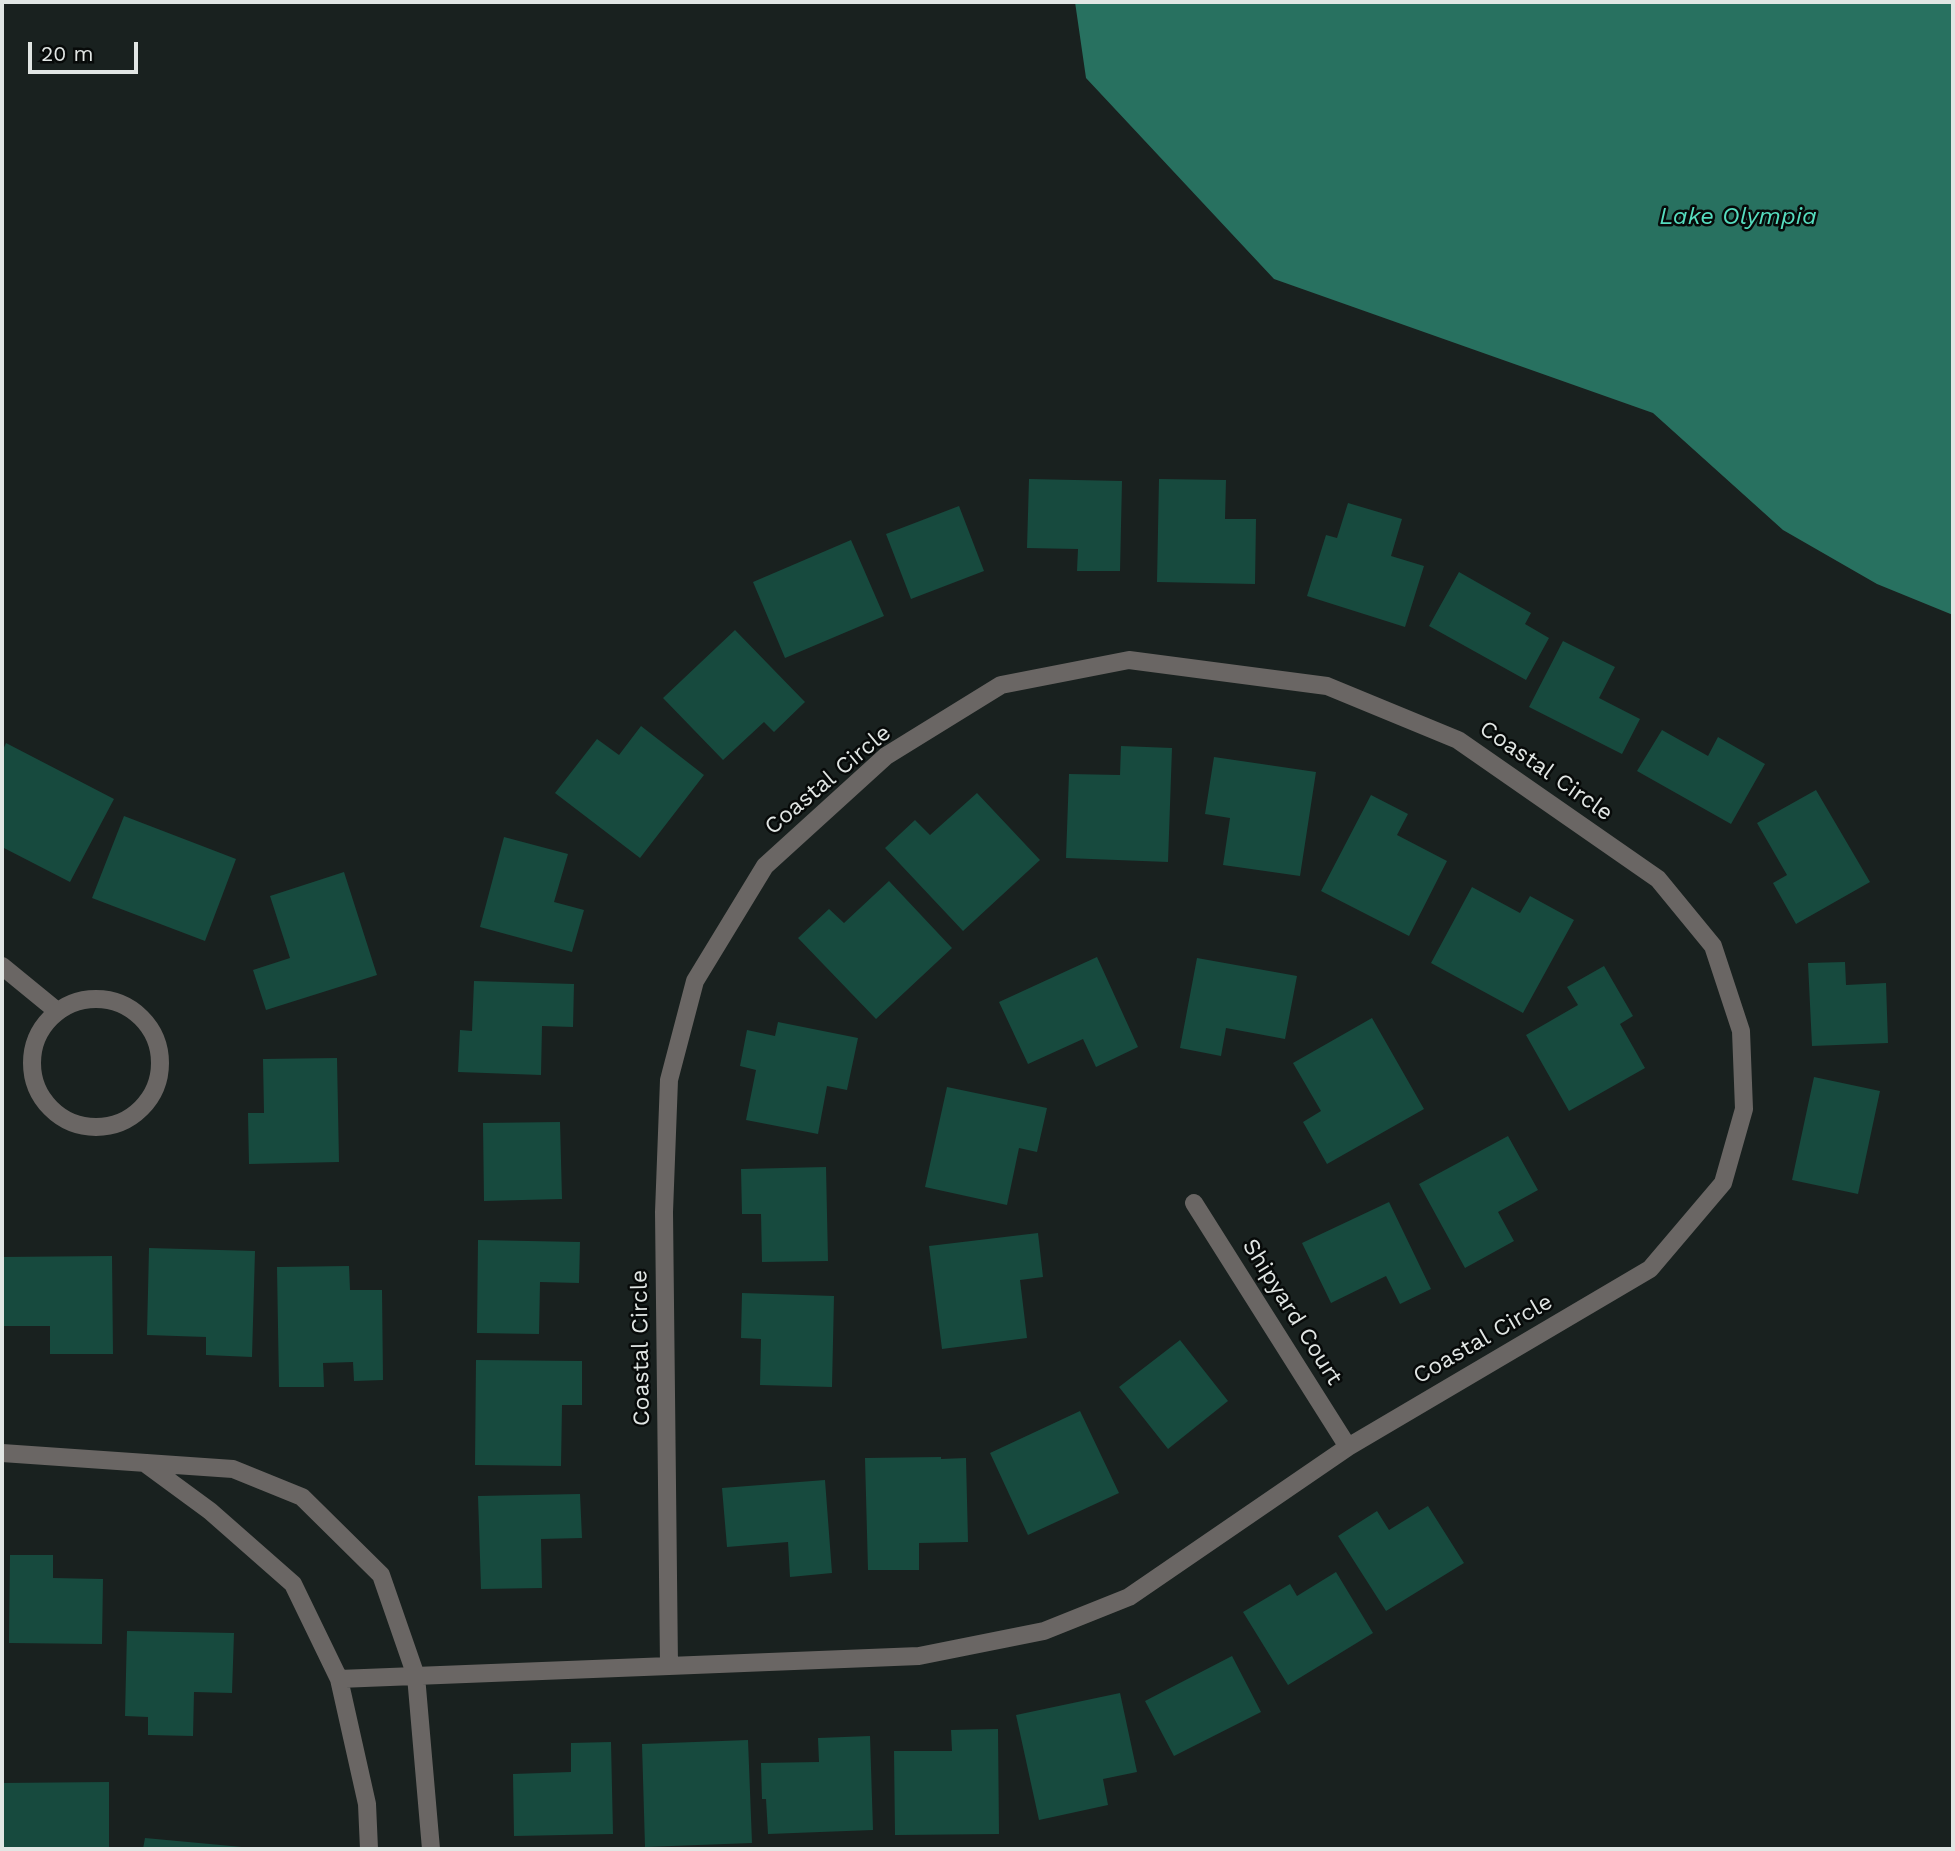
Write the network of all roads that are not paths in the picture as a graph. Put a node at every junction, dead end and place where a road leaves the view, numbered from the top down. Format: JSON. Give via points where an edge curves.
{"nodes":[{"id":1,"x":2,"y":965,"type":"edge"},
{"id":2,"x":57,"y":1012,"type":"junction"},
{"id":3,"x":1194,"y":1203,"type":"dead end"},
{"id":4,"x":1348,"y":1447,"type":"junction"},
{"id":5,"x":2,"y":1452,"type":"edge"},
{"id":6,"x":146,"y":1465,"type":"junction"},
{"id":7,"x":669,"y":1666,"type":"junction"},
{"id":8,"x":416,"y":1676,"type":"junction"},
{"id":9,"x":339,"y":1679,"type":"junction"},
{"id":10,"x":369,"y":1849,"type":"edge"},
{"id":11,"x":431,"y":1849,"type":"edge"}],
"edges":[{"from":1,"to":2,"type":"street"},
{"from":2,"to":2,"type":"street","via":[[40,1030],[32,1055],[34,1080],[45,1102],[64,1119],[89,1126],[114,1125],[136,1114],[153,1094],[161,1070],[159,1046],[148,1023],[128,1007],[105,999],[79,1000]]},
{"from":3,"to":4,"type":"street","name":"Shipyard Court"},
{"from":4,"to":7,"type":"street","name":"Coastal Circle","via":[[1129,1597],[1044,1631],[919,1656]]},
{"from":4,"to":7,"type":"street","name":"Coastal Circle","via":[[1650,1269],[1723,1182],[1744,1110],[1741,1031],[1713,946],[1658,879],[1458,740],[1327,686],[1129,660],[1001,685],[886,756],[765,866],[695,981],[669,1080],[664,1212]]},
{"from":5,"to":6,"type":"street"},
{"from":6,"to":8,"type":"street","via":[[233,1469],[302,1497],[380,1575]]},
{"from":6,"to":9,"type":"street","via":[[210,1511],[293,1584]]},
{"from":7,"to":8,"type":"street","name":"Coastal Circle"},
{"from":8,"to":9,"type":"street","name":"Coastal Circle"},
{"from":8,"to":11,"type":"street"},
{"from":9,"to":10,"type":"street","via":[[367,1804]]}]}
